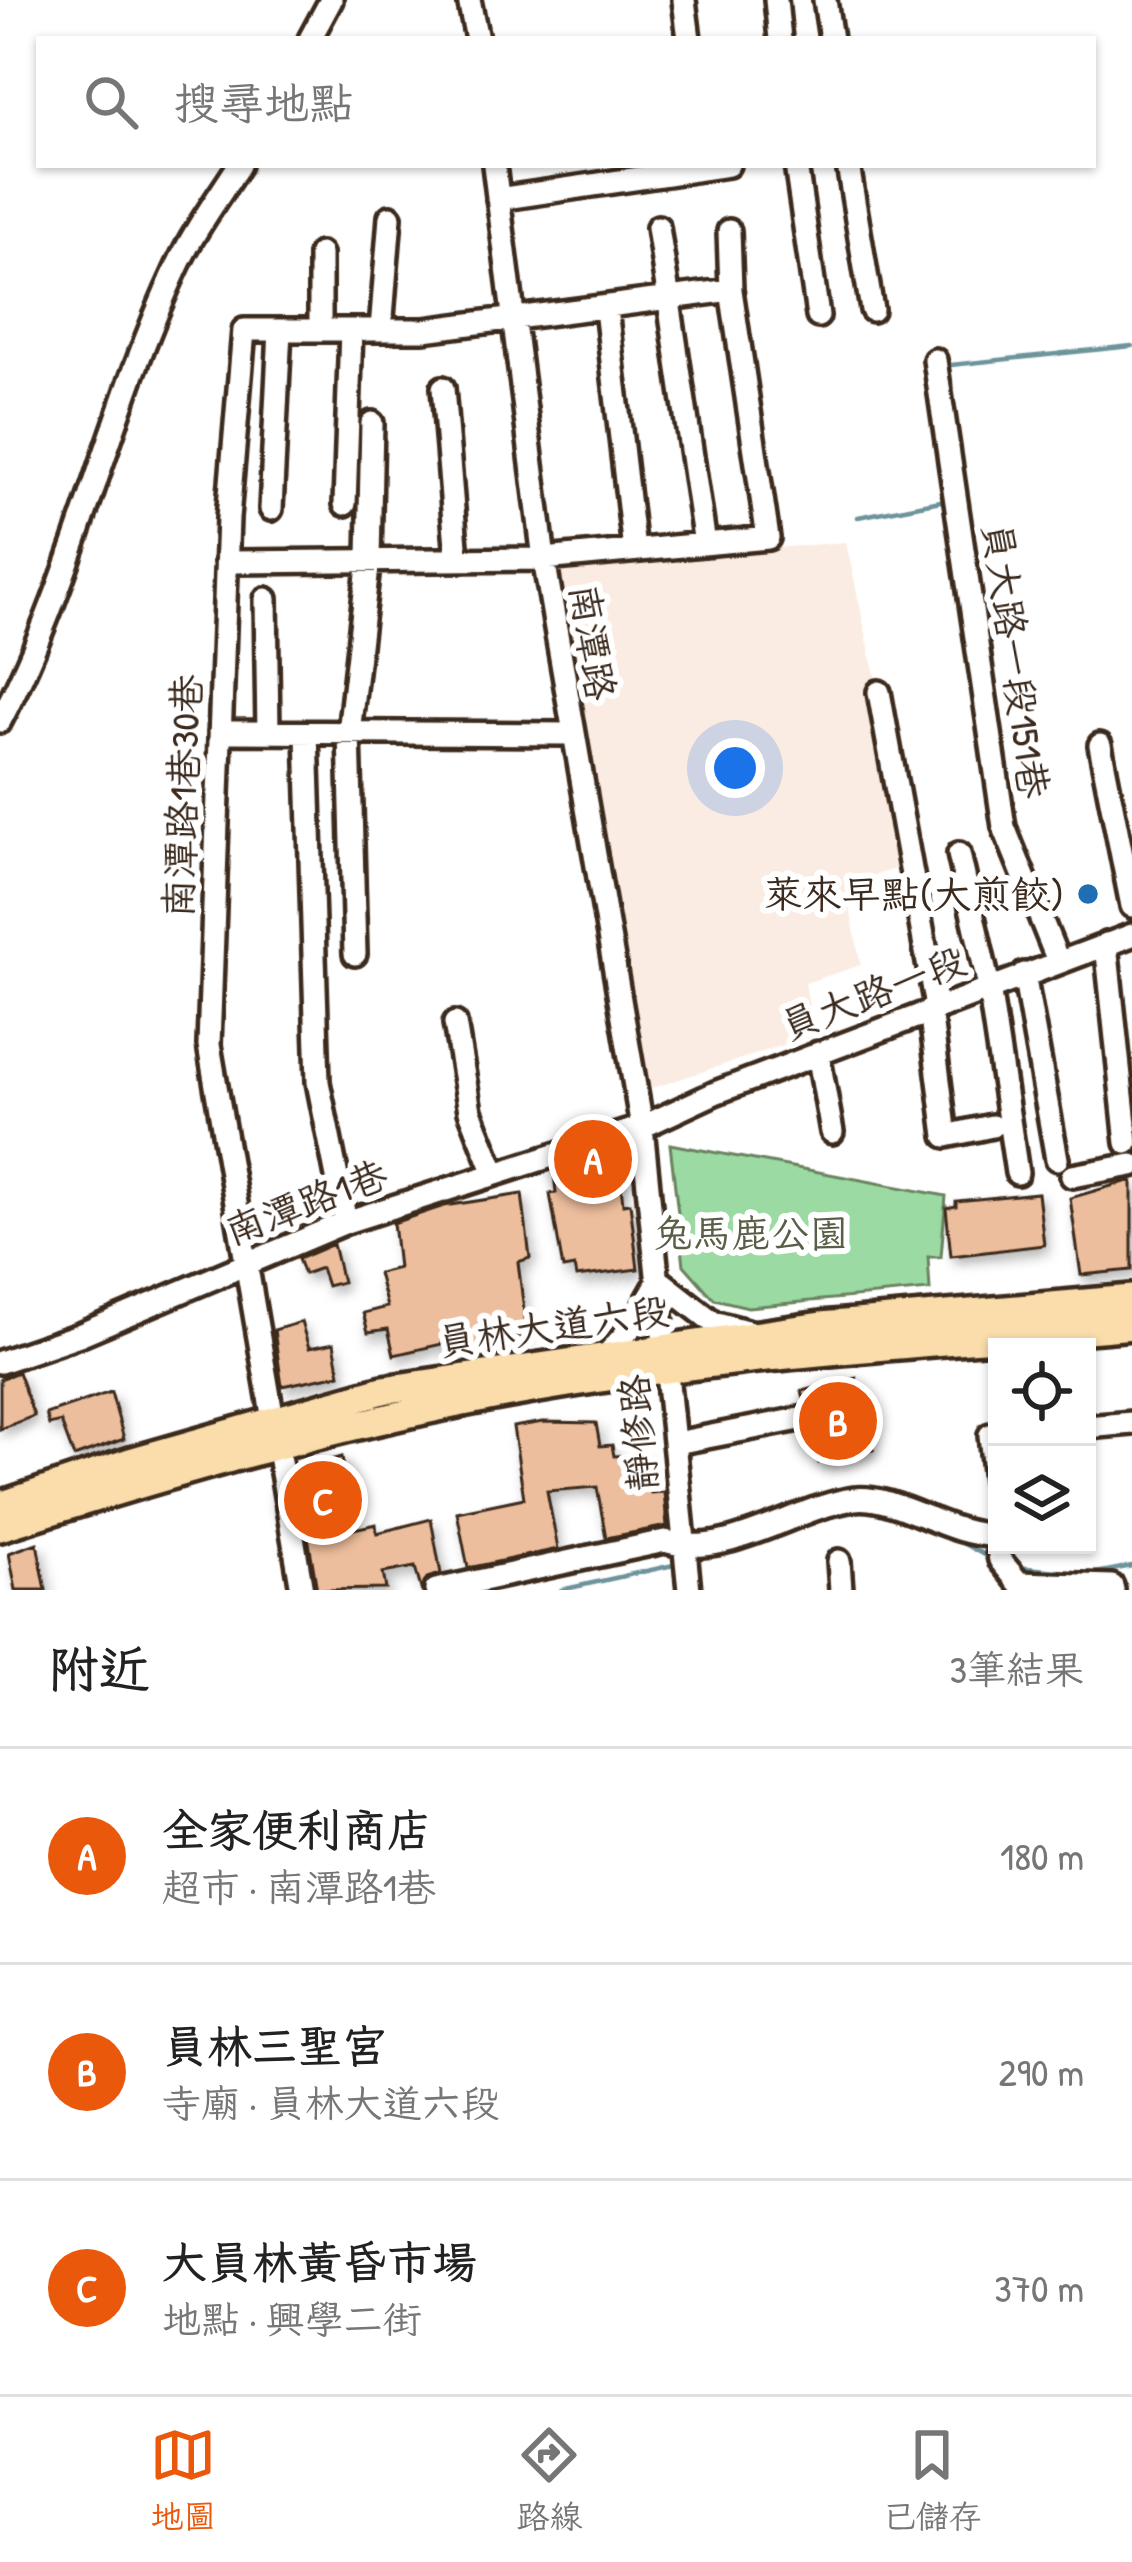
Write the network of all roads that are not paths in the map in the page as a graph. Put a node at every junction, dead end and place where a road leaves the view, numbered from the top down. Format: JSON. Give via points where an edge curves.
{"nodes":[{"id":1,"x":331,"y":0,"type":"edge"},
{"id":2,"x":470,"y":0,"type":"edge"},
{"id":3,"x":684,"y":0,"type":"edge"},
{"id":4,"x":776,"y":0,"type":"edge"},
{"id":5,"x":825,"y":0,"type":"edge"},
{"id":6,"x":312,"y":36,"type":"edge"},
{"id":7,"x":476,"y":36,"type":"edge"},
{"id":8,"x":689,"y":36,"type":"edge"},
{"id":9,"x":780,"y":36,"type":"edge"},
{"id":10,"x":831,"y":36,"type":"edge"},
{"id":11,"x":237,"y":168,"type":"edge"},
{"id":12,"x":494,"y":168,"type":"edge"},
{"id":13,"x":701,"y":168,"type":"edge"},
{"id":14,"x":796,"y":168,"type":"edge"},
{"id":15,"x":848,"y":168,"type":"edge"},
{"id":16,"x":498,"y":199,"type":"junction"},
{"id":17,"x":390,"y":217,"type":"dead end"},
{"id":18,"x":658,"y":227,"type":"dead end"},
{"id":19,"x":729,"y":231,"type":"dead end"},
{"id":20,"x":320,"y":254,"type":"dead end"},
{"id":21,"x":730,"y":290,"type":"junction"},
{"id":22,"x":668,"y":299,"type":"junction"},
{"id":23,"x":606,"y":309,"type":"junction"},
{"id":24,"x":872,"y":310,"type":"dead end"},
{"id":25,"x":818,"y":316,"type":"dead end"},
{"id":26,"x":514,"y":322,"type":"junction"},
{"id":27,"x":280,"y":330,"type":"junction"},
{"id":28,"x":320,"y":330,"type":"junction"},
{"id":29,"x":351,"y":330,"type":"junction"},
{"id":30,"x":381,"y":330,"type":"junction"},
{"id":31,"x":935,"y":360,"type":"dead end"},
{"id":32,"x":442,"y":388,"type":"dead end"},
{"id":33,"x":372,"y":423,"type":"dead end"},
{"id":34,"x":345,"y":504,"type":"dead end"},
{"id":35,"x":271,"y":509,"type":"dead end"},
{"id":36,"x":705,"y":544,"type":"junction"},
{"id":37,"x":634,"y":550,"type":"junction"},
{"id":38,"x":369,"y":558,"type":"junction"},
{"id":39,"x":457,"y":558,"type":"junction"},
{"id":40,"x":544,"y":559,"type":"junction"},
{"id":41,"x":226,"y":562,"type":"junction"},
{"id":42,"x":266,"y":599,"type":"dead end"},
{"id":43,"x":879,"y":692,"type":"dead end"},
{"id":44,"x":0,"y":721,"type":"edge"},
{"id":45,"x":220,"y":732,"type":"junction"},
{"id":46,"x":268,"y":732,"type":"junction"},
{"id":47,"x":307,"y":733,"type":"junction"},
{"id":48,"x":349,"y":733,"type":"junction"},
{"id":49,"x":571,"y":734,"type":"junction"},
{"id":50,"x":1100,"y":745,"type":"dead end"},
{"id":51,"x":959,"y":854,"type":"dead end"},
{"id":52,"x":1132,"y":906,"type":"edge"},
{"id":53,"x":1132,"y":935,"type":"edge"},
{"id":54,"x":1106,"y":944,"type":"junction"},
{"id":55,"x":355,"y":954,"type":"dead end"},
{"id":56,"x":1058,"y":962,"type":"junction"},
{"id":57,"x":1024,"y":974,"type":"junction"},
{"id":58,"x":989,"y":987,"type":"junction"},
{"id":59,"x":933,"y":1008,"type":"junction"},
{"id":60,"x":455,"y":1024,"type":"dead end"},
{"id":61,"x":818,"y":1053,"type":"junction"},
{"id":62,"x":642,"y":1126,"type":"junction"},
{"id":63,"x":992,"y":1126,"type":"dead end"},
{"id":64,"x":832,"y":1132,"type":"dead end"},
{"id":65,"x":1129,"y":1154,"type":"edge"},
{"id":66,"x":1017,"y":1173,"type":"dead end"},
{"id":67,"x":495,"y":1174,"type":"junction"},
{"id":68,"x":346,"y":1222,"type":"junction"},
{"id":69,"x":243,"y":1262,"type":"junction"},
{"id":70,"x":659,"y":1280,"type":"junction"},
{"id":71,"x":1132,"y":1299,"type":"edge"},
{"id":72,"x":1132,"y":1325,"type":"edge"},
{"id":73,"x":764,"y":1334,"type":"junction"},
{"id":74,"x":604,"y":1358,"type":"junction"},
{"id":75,"x":669,"y":1361,"type":"junction"},
{"id":76,"x":0,"y":1362,"type":"edge"},
{"id":77,"x":810,"y":1417,"type":"dead end"},
{"id":78,"x":1132,"y":1424,"type":"edge"},
{"id":79,"x":1096,"y":1426,"type":"edge"},
{"id":80,"x":273,"y":1433,"type":"junction"},
{"id":81,"x":676,"y":1443,"type":"junction"},
{"id":82,"x":0,"y":1506,"type":"edge"},
{"id":83,"x":0,"y":1527,"type":"edge"},
{"id":84,"x":988,"y":1538,"type":"edge"},
{"id":85,"x":684,"y":1547,"type":"junction"},
{"id":86,"x":999,"y":1554,"type":"edge"},
{"id":87,"x":839,"y":1561,"type":"dead end"},
{"id":88,"x":302,"y":1590,"type":"edge"},
{"id":89,"x":436,"y":1590,"type":"edge"},
{"id":90,"x":689,"y":1590,"type":"edge"},
{"id":91,"x":841,"y":1590,"type":"edge"},
{"id":92,"x":1112,"y":1590,"type":"edge"}],
"edges":[{"from":1,"to":6,"type":"street"},
{"from":2,"to":7,"type":"street"},
{"from":3,"to":8,"type":"street"},
{"from":4,"to":9,"type":"street"},
{"from":5,"to":10,"type":"street"},
{"from":11,"to":44,"type":"street","via":[[178,265],[90,508]]},
{"from":12,"to":16,"type":"street","name":"南潭路"},
{"from":13,"to":16,"type":"street"},
{"from":14,"to":25,"type":"street"},
{"from":15,"to":24,"type":"street"},
{"from":16,"to":26,"type":"street","name":"南潭路"},
{"from":17,"to":30,"type":"street"},
{"from":18,"to":22,"type":"street"},
{"from":19,"to":21,"type":"street"},
{"from":20,"to":28,"type":"street"},
{"from":21,"to":22,"type":"street"},
{"from":21,"to":36,"type":"street","via":[[768,538]]},
{"from":22,"to":23,"type":"street"},
{"from":22,"to":36,"type":"street"},
{"from":23,"to":26,"type":"street"},
{"from":23,"to":37,"type":"street"},
{"from":26,"to":30,"type":"street"},
{"from":26,"to":40,"type":"street","name":"南潭路"},
{"from":27,"to":28,"type":"street"},
{"from":27,"to":35,"type":"street"},
{"from":27,"to":41,"type":"street","name":"南潭路1巷30巷","via":[[244,330]]},
{"from":28,"to":29,"type":"street"},
{"from":29,"to":30,"type":"street"},
{"from":29,"to":34,"type":"street"},
{"from":31,"to":56,"type":"street","name":"員大路一段151巷","via":[[1004,827]]},
{"from":32,"to":39,"type":"street"},
{"from":33,"to":38,"type":"street"},
{"from":36,"to":37,"type":"street"},
{"from":37,"to":40,"type":"street"},
{"from":38,"to":39,"type":"street"},
{"from":38,"to":41,"type":"street"},
{"from":38,"to":48,"type":"street"},
{"from":39,"to":40,"type":"street"},
{"from":40,"to":49,"type":"street","name":"南潭路"},
{"from":41,"to":45,"type":"street","name":"南潭路1巷30巷"},
{"from":42,"to":46,"type":"street"},
{"from":43,"to":59,"type":"street"},
{"from":45,"to":46,"type":"street"},
{"from":45,"to":69,"type":"street","name":"南潭路1巷30巷","via":[[209,1045]]},
{"from":46,"to":47,"type":"street"},
{"from":47,"to":48,"type":"street"},
{"from":47,"to":68,"type":"street","via":[[318,1082]]},
{"from":48,"to":49,"type":"street"},
{"from":48,"to":55,"type":"street"},
{"from":49,"to":62,"type":"street","name":"南潭路"},
{"from":50,"to":52,"type":"street"},
{"from":51,"to":58,"type":"street"},
{"from":53,"to":54,"type":"street","name":"員大路一段"},
{"from":54,"to":56,"type":"street","name":"員大路一段"},
{"from":54,"to":65,"type":"street"},
{"from":56,"to":57,"type":"street","name":"員大路一段"},
{"from":57,"to":58,"type":"street","name":"員大路一段"},
{"from":57,"to":65,"type":"street","via":[[1065,1167]]},
{"from":58,"to":59,"type":"street","name":"員大路一段"},
{"from":58,"to":66,"type":"street"},
{"from":59,"to":61,"type":"street","name":"員大路一段"},
{"from":59,"to":63,"type":"street","via":[[946,1136]]},
{"from":60,"to":67,"type":"street","via":[[470,1111]]},
{"from":61,"to":62,"type":"street","name":"員大路一段"},
{"from":61,"to":64,"type":"street"},
{"from":62,"to":67,"type":"street","name":"南潭路1巷"},
{"from":62,"to":70,"type":"street","name":"靜修路"},
{"from":67,"to":68,"type":"street","name":"南潭路1巷"},
{"from":68,"to":69,"type":"street","name":"南潭路1巷"},
{"from":69,"to":76,"type":"street","name":"南潭路1巷"},
{"from":69,"to":80,"type":"street","name":"南潭路1巷30巷"},
{"from":70,"to":73,"type":"street","via":[[712,1322]]},
{"from":70,"to":74,"type":"street"},
{"from":70,"to":75,"type":"street","name":"靜修路"},
{"from":71,"to":73,"type":"main road","name":"員林大道六段"},
{"from":72,"to":75,"type":"main road","name":"員林大道六段"},
{"from":73,"to":75,"type":"main road","name":"員林大道六段"},
{"from":74,"to":75,"type":"main road","name":"員林大道六段"},
{"from":74,"to":80,"type":"main road","name":"員林大道六段","via":[[383,1390]]},
{"from":75,"to":80,"type":"main road","name":"員林大道六段"},
{"from":75,"to":81,"type":"street","name":"靜修路"},
{"from":77,"to":81,"type":"street"},
{"from":78,"to":79,"type":"street"},
{"from":80,"to":82,"type":"main road","name":"員林大道六段"},
{"from":80,"to":83,"type":"main road","name":"員林大道六段"},
{"from":80,"to":88,"type":"street","name":"南潭路1巷30巷"},
{"from":81,"to":85,"type":"street","name":"靜修路"},
{"from":84,"to":85,"type":"street","via":[[861,1498]]},
{"from":85,"to":89,"type":"street","via":[[665,1541]]},
{"from":85,"to":90,"type":"street","name":"靜修路"},
{"from":86,"to":92,"type":"street","via":[[1019,1583]]},
{"from":87,"to":91,"type":"street"}]}
